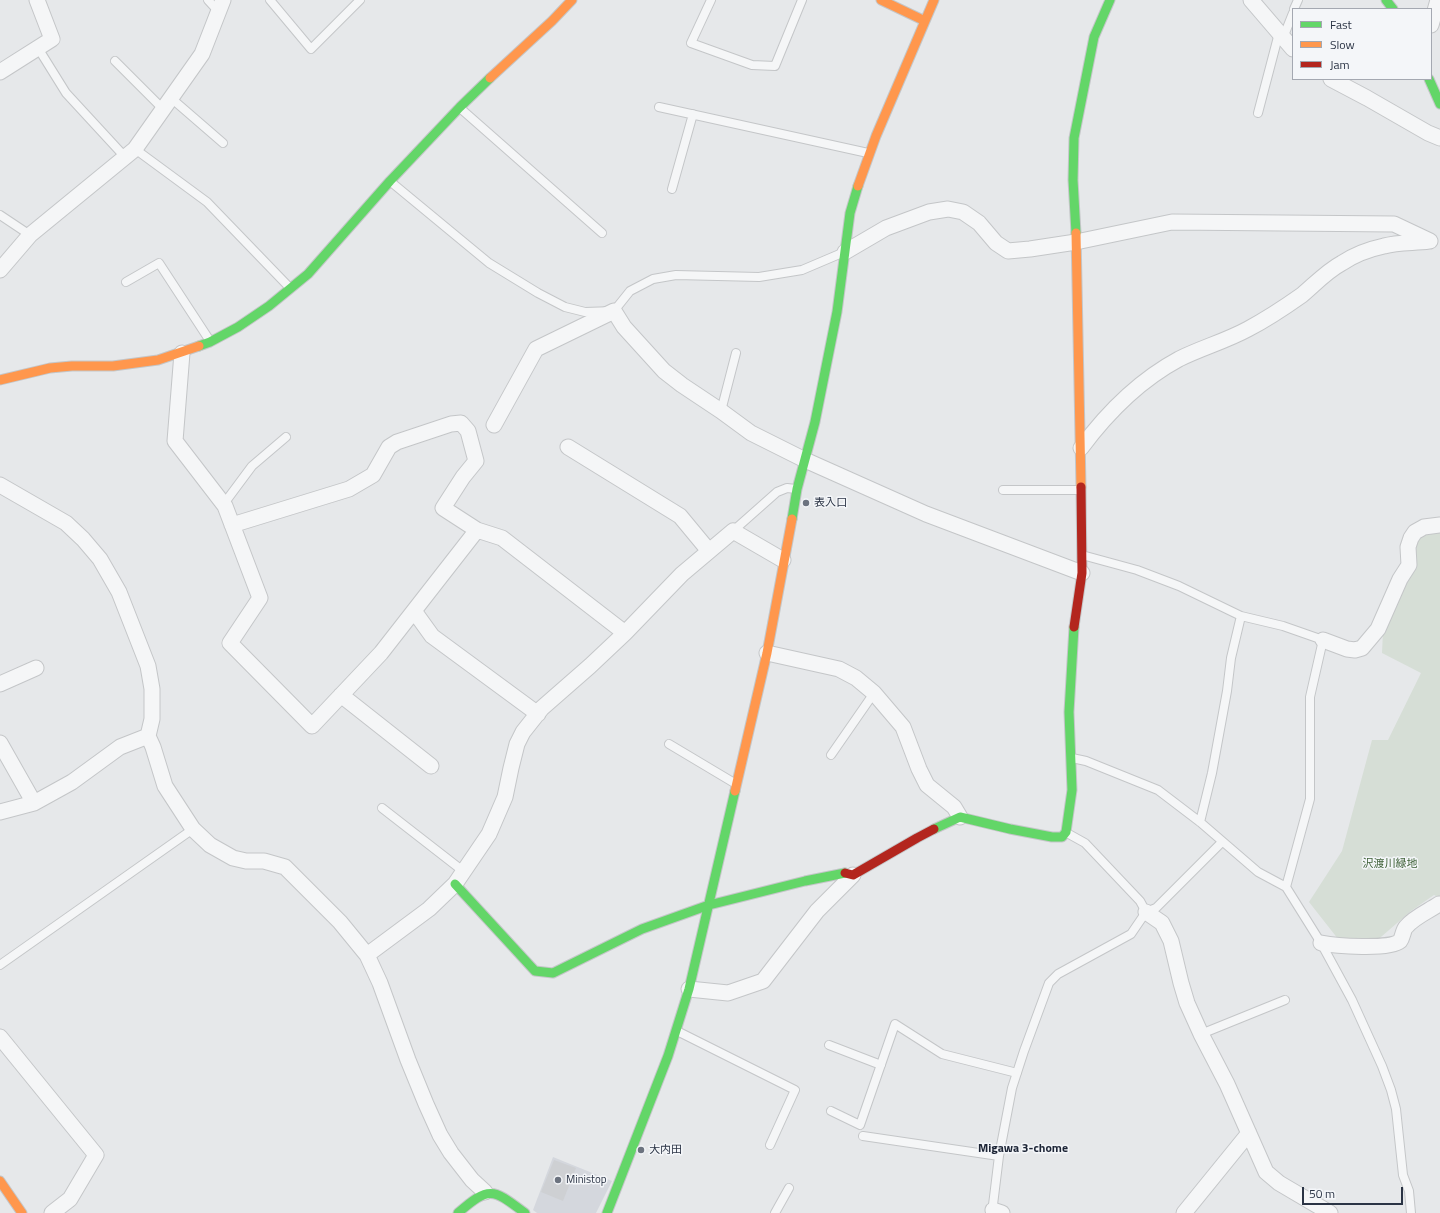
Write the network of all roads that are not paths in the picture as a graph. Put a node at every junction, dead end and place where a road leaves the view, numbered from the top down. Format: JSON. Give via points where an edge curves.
{"nodes":[{"id":1,"x":37,"y":0,"type":"edge"},
{"id":2,"x":208,"y":0,"type":"edge"},
{"id":3,"x":270,"y":0,"type":"edge"},
{"id":4,"x":360,"y":0,"type":"edge"},
{"id":5,"x":572,"y":0,"type":"edge"},
{"id":6,"x":711,"y":0,"type":"edge"},
{"id":7,"x":802,"y":0,"type":"edge"},
{"id":8,"x":881,"y":0,"type":"edge"},
{"id":9,"x":934,"y":0,"type":"edge"},
{"id":10,"x":1110,"y":0,"type":"edge"},
{"id":11,"x":1251,"y":0,"type":"edge"},
{"id":12,"x":1438,"y":0,"type":"edge"},
{"id":13,"x":221,"y":6,"type":"edge"},
{"id":14,"x":1292,"y":15,"type":"edge"},
{"id":15,"x":924,"y":21,"type":"junction"},
{"id":16,"x":1432,"y":21,"type":"edge"},
{"id":17,"x":1281,"y":35,"type":"junction"},
{"id":18,"x":38,"y":48,"type":"junction"},
{"id":19,"x":1292,"y":48,"type":"edge"},
{"id":20,"x":115,"y":61,"type":"dead end"},
{"id":21,"x":0,"y":72,"type":"edge"},
{"id":22,"x":1332,"y":80,"type":"edge"},
{"id":23,"x":1429,"y":80,"type":"edge"},
{"id":24,"x":167,"y":103,"type":"junction"},
{"id":25,"x":1440,"y":104,"type":"edge"},
{"id":26,"x":659,"y":107,"type":"dead end"},
{"id":27,"x":460,"y":108,"type":"junction"},
{"id":28,"x":1258,"y":113,"type":"dead end"},
{"id":29,"x":693,"y":114,"type":"junction"},
{"id":30,"x":1440,"y":138,"type":"edge"},
{"id":31,"x":223,"y":143,"type":"dead end"},
{"id":32,"x":130,"y":153,"type":"junction"},
{"id":33,"x":869,"y":154,"type":"junction"},
{"id":34,"x":390,"y":181,"type":"junction"},
{"id":35,"x":672,"y":189,"type":"dead end"},
{"id":36,"x":0,"y":215,"type":"edge"},
{"id":37,"x":602,"y":233,"type":"dead end"},
{"id":38,"x":30,"y":235,"type":"junction"},
{"id":39,"x":1435,"y":241,"type":"edge"},
{"id":40,"x":1076,"y":242,"type":"junction"},
{"id":41,"x":845,"y":252,"type":"junction"},
{"id":42,"x":0,"y":270,"type":"edge"},
{"id":43,"x":126,"y":282,"type":"dead end"},
{"id":44,"x":290,"y":288,"type":"junction"},
{"id":45,"x":614,"y":311,"type":"junction"},
{"id":46,"x":210,"y":342,"type":"junction"},
{"id":47,"x":182,"y":353,"type":"junction"},
{"id":48,"x":736,"y":353,"type":"dead end"},
{"id":49,"x":0,"y":380,"type":"edge"},
{"id":50,"x":721,"y":411,"type":"junction"},
{"id":51,"x":494,"y":425,"type":"dead end"},
{"id":52,"x":286,"y":437,"type":"dead end"},
{"id":53,"x":568,"y":447,"type":"dead end"},
{"id":54,"x":1081,"y":448,"type":"junction"},
{"id":55,"x":805,"y":460,"type":"junction"},
{"id":56,"x":0,"y":485,"type":"edge"},
{"id":57,"x":797,"y":489,"type":"junction"},
{"id":58,"x":1003,"y":490,"type":"dead end"},
{"id":59,"x":1081,"y":490,"type":"junction"},
{"id":60,"x":224,"y":505,"type":"junction"},
{"id":61,"x":232,"y":525,"type":"junction"},
{"id":62,"x":1440,"y":525,"type":"edge"},
{"id":63,"x":477,"y":530,"type":"junction"},
{"id":64,"x":733,"y":531,"type":"junction"},
{"id":65,"x":709,"y":551,"type":"junction"},
{"id":66,"x":1082,"y":555,"type":"junction"},
{"id":67,"x":783,"y":560,"type":"junction"},
{"id":68,"x":1082,"y":573,"type":"junction"},
{"id":69,"x":414,"y":611,"type":"junction"},
{"id":70,"x":1241,"y":616,"type":"junction"},
{"id":71,"x":625,"y":633,"type":"junction"},
{"id":72,"x":1323,"y":640,"type":"junction"},
{"id":73,"x":767,"y":653,"type":"junction"},
{"id":74,"x":36,"y":668,"type":"dead end"},
{"id":75,"x":0,"y":684,"type":"edge"},
{"id":76,"x":874,"y":693,"type":"junction"},
{"id":77,"x":341,"y":695,"type":"junction"},
{"id":78,"x":538,"y":714,"type":"junction"},
{"id":79,"x":148,"y":736,"type":"junction"},
{"id":80,"x":0,"y":743,"type":"edge"},
{"id":81,"x":669,"y":744,"type":"dead end"},
{"id":82,"x":831,"y":755,"type":"dead end"},
{"id":83,"x":1072,"y":758,"type":"junction"},
{"id":84,"x":430,"y":766,"type":"dead end"},
{"id":85,"x":737,"y":785,"type":"junction"},
{"id":86,"x":34,"y":803,"type":"junction"},
{"id":87,"x":382,"y":808,"type":"dead end"},
{"id":88,"x":0,"y":812,"type":"edge"},
{"id":89,"x":960,"y":817,"type":"junction"},
{"id":90,"x":1200,"y":822,"type":"junction"},
{"id":91,"x":193,"y":830,"type":"junction"},
{"id":92,"x":1066,"y":832,"type":"junction"},
{"id":93,"x":1222,"y":842,"type":"junction"},
{"id":94,"x":852,"y":875,"type":"junction"},
{"id":95,"x":459,"y":877,"type":"junction"},
{"id":96,"x":1286,"y":887,"type":"junction"},
{"id":97,"x":1439,"y":904,"type":"edge"},
{"id":98,"x":709,"y":905,"type":"junction"},
{"id":99,"x":1146,"y":912,"type":"junction"},
{"id":100,"x":1321,"y":943,"type":"junction"},
{"id":101,"x":367,"y":955,"type":"junction"},
{"id":102,"x":0,"y":965,"type":"edge"},
{"id":103,"x":689,"y":989,"type":"junction"},
{"id":104,"x":1285,"y":1000,"type":"dead end"},
{"id":105,"x":676,"y":1031,"type":"junction"},
{"id":106,"x":1200,"y":1034,"type":"junction"},
{"id":107,"x":0,"y":1037,"type":"edge"},
{"id":108,"x":829,"y":1045,"type":"dead end"},
{"id":109,"x":881,"y":1065,"type":"junction"},
{"id":110,"x":1017,"y":1073,"type":"junction"},
{"id":111,"x":831,"y":1111,"type":"dead end"},
{"id":112,"x":1249,"y":1133,"type":"junction"},
{"id":113,"x":863,"y":1136,"type":"dead end"},
{"id":114,"x":770,"y":1144,"type":"dead end"},
{"id":115,"x":998,"y":1156,"type":"junction"},
{"id":116,"x":0,"y":1180,"type":"edge"},
{"id":117,"x":789,"y":1188,"type":"dead end"},
{"id":118,"x":485,"y":1192,"type":"junction"},
{"id":119,"x":996,"y":1212,"type":"edge"},
{"id":120,"x":22,"y":1213,"type":"edge"},
{"id":121,"x":52,"y":1213,"type":"edge"},
{"id":122,"x":458,"y":1213,"type":"edge"},
{"id":123,"x":525,"y":1213,"type":"edge"},
{"id":124,"x":607,"y":1213,"type":"edge"},
{"id":125,"x":775,"y":1213,"type":"edge"},
{"id":126,"x":1184,"y":1213,"type":"edge"},
{"id":127,"x":1330,"y":1213,"type":"edge"},
{"id":128,"x":1411,"y":1213,"type":"edge"}],
"edges":[{"from":1,"to":18,"type":"street","via":[[52,39]]},
{"from":2,"to":13,"type":"lane"},
{"from":3,"to":4,"type":"lane","via":[[311,48]]},
{"from":5,"to":27,"type":"street"},
{"from":6,"to":7,"type":"lane","via":[[691,43],[752,65],[775,66]]},
{"from":8,"to":15,"type":"street"},
{"from":9,"to":15,"type":"street"},
{"from":10,"to":40,"type":"street","via":[[1094,37],[1074,138]]},
{"from":11,"to":17,"type":"street"},
{"from":12,"to":16,"type":"street"},
{"from":13,"to":24,"type":"street","via":[[202,54]]},
{"from":14,"to":17,"type":"lane"},
{"from":15,"to":33,"type":"street"},
{"from":17,"to":19,"type":"street"},
{"from":17,"to":28,"type":"lane"},
{"from":18,"to":21,"type":"street"},
{"from":18,"to":32,"type":"lane","via":[[66,93]]},
{"from":20,"to":24,"type":"lane"},
{"from":22,"to":30,"type":"street","via":[[1428,134]]},
{"from":23,"to":25,"type":"street"},
{"from":24,"to":31,"type":"lane"},
{"from":24,"to":32,"type":"street"},
{"from":26,"to":29,"type":"lane"},
{"from":27,"to":34,"type":"street"},
{"from":27,"to":37,"type":"lane"},
{"from":29,"to":33,"type":"lane"},
{"from":29,"to":35,"type":"lane"},
{"from":32,"to":38,"type":"street"},
{"from":32,"to":44,"type":"lane","via":[[207,202]]},
{"from":33,"to":41,"type":"street","via":[[854,196]]},
{"from":34,"to":44,"type":"street","via":[[308,274]]},
{"from":34,"to":45,"type":"lane","via":[[489,263],[538,293],[565,307],[585,312]]},
{"from":36,"to":38,"type":"lane"},
{"from":38,"to":42,"type":"street"},
{"from":39,"to":40,"type":"street","via":[[1394,224],[1172,222]]},
{"from":39,"to":54,"type":"street","via":[[1385,245],[1341,263],[1301,295],[1248,330],[1180,359],[1155,373],[1114,410]]},
{"from":40,"to":41,"type":"street","via":[[1008,251],[996,243],[979,222],[963,212],[948,209],[929,212],[886,228]]},
{"from":40,"to":54,"type":"street"},
{"from":41,"to":45,"type":"lane","via":[[802,270],[759,276],[676,274],[653,279],[630,291]]},
{"from":41,"to":55,"type":"street","via":[[831,345]]},
{"from":43,"to":46,"type":"lane","via":[[159,263]]},
{"from":44,"to":46,"type":"street","via":[[238,327]]},
{"from":45,"to":50,"type":"street","via":[[664,371]]},
{"from":45,"to":51,"type":"street","via":[[536,349]]},
{"from":46,"to":47,"type":"street"},
{"from":47,"to":49,"type":"street","via":[[158,360],[113,366],[50,368]]},
{"from":47,"to":60,"type":"street","via":[[175,441]]},
{"from":48,"to":50,"type":"lane"},
{"from":50,"to":55,"type":"street","via":[[751,433]]},
{"from":52,"to":60,"type":"lane","via":[[252,466]]},
{"from":53,"to":65,"type":"street","via":[[680,516]]},
{"from":54,"to":59,"type":"street"},
{"from":55,"to":57,"type":"street"},
{"from":55,"to":68,"type":"street","via":[[926,514]]},
{"from":56,"to":79,"type":"street","via":[[66,523],[84,539],[100,559],[119,592],[148,666],[152,689],[152,719]]},
{"from":57,"to":64,"type":"lane","via":[[786,488],[777,492]]},
{"from":57,"to":67,"type":"street"},
{"from":58,"to":59,"type":"lane"},
{"from":59,"to":66,"type":"street"},
{"from":60,"to":61,"type":"street"},
{"from":61,"to":63,"type":"street","via":[[350,489],[373,475],[389,447],[397,442],[461,423],[468,432],[476,461],[442,508]]},
{"from":61,"to":77,"type":"street","via":[[260,598],[230,643],[312,726]]},
{"from":62,"to":72,"type":"street","via":[[1424,528],[1410,538],[1409,565],[1378,629],[1362,648],[1347,649]]},
{"from":63,"to":69,"type":"street"},
{"from":63,"to":71,"type":"street","via":[[502,538]]},
{"from":64,"to":65,"type":"street"},
{"from":64,"to":67,"type":"street"},
{"from":65,"to":71,"type":"street","via":[[682,574]]},
{"from":66,"to":68,"type":"street"},
{"from":66,"to":70,"type":"lane","via":[[1137,570],[1179,586]]},
{"from":67,"to":73,"type":"street"},
{"from":68,"to":83,"type":"street","via":[[1071,663],[1069,712]]},
{"from":69,"to":77,"type":"street","via":[[381,653]]},
{"from":69,"to":78,"type":"street","via":[[432,636]]},
{"from":70,"to":72,"type":"lane","via":[[1283,626]]},
{"from":70,"to":90,"type":"lane","via":[[1231,658],[1212,773]]},
{"from":71,"to":78,"type":"street"},
{"from":72,"to":96,"type":"lane","via":[[1310,697],[1310,798]]},
{"from":73,"to":76,"type":"street","via":[[839,669],[856,678]]},
{"from":73,"to":85,"type":"street"},
{"from":74,"to":75,"type":"street"},
{"from":76,"to":82,"type":"lane"},
{"from":76,"to":89,"type":"street","via":[[903,727],[927,785],[954,807]]},
{"from":77,"to":84,"type":"street"},
{"from":78,"to":95,"type":"street","via":[[517,744],[505,796],[490,834]]},
{"from":79,"to":86,"type":"street","via":[[120,747],[72,782]]},
{"from":79,"to":91,"type":"street","via":[[165,786]]},
{"from":80,"to":86,"type":"street"},
{"from":81,"to":85,"type":"lane"},
{"from":83,"to":90,"type":"lane","via":[[1086,761],[1158,790]]},
{"from":83,"to":92,"type":"street","via":[[1072,790]]},
{"from":85,"to":98,"type":"street"},
{"from":86,"to":88,"type":"street"},
{"from":87,"to":95,"type":"lane"},
{"from":89,"to":92,"type":"street","via":[[1052,837],[1062,837]]},
{"from":89,"to":94,"type":"street"},
{"from":90,"to":93,"type":"lane"},
{"from":91,"to":101,"type":"street","via":[[210,845],[232,858],[264,861],[285,867],[340,922]]},
{"from":91,"to":102,"type":"lane"},
{"from":92,"to":99,"type":"lane","via":[[1085,843],[1140,901]]},
{"from":93,"to":96,"type":"lane","via":[[1258,872]]},
{"from":93,"to":99,"type":"lane","via":[[1156,908]]},
{"from":94,"to":98,"type":"street","via":[[842,873]]},
{"from":94,"to":103,"type":"street","via":[[817,911],[763,981],[728,993]]},
{"from":95,"to":98,"type":"street","via":[[535,970],[554,973],[642,929]]},
{"from":95,"to":101,"type":"street","via":[[430,909]]},
{"from":96,"to":100,"type":"lane"},
{"from":97,"to":100,"type":"street","via":[[1405,927],[1401,940],[1393,945],[1340,946]]},
{"from":98,"to":103,"type":"street"},
{"from":99,"to":106,"type":"street","via":[[1162,923],[1171,941],[1187,1003]]},
{"from":99,"to":110,"type":"lane","via":[[1131,934],[1058,974],[1049,983]]},
{"from":100,"to":128,"type":"lane","via":[[1352,1000],[1391,1090]]},
{"from":101,"to":118,"type":"street","via":[[440,1135],[451,1153]]},
{"from":103,"to":105,"type":"street"},
{"from":104,"to":106,"type":"lane"},
{"from":105,"to":114,"type":"lane","via":[[795,1090]]},
{"from":105,"to":124,"type":"street"},
{"from":106,"to":112,"type":"street","via":[[1227,1084]]},
{"from":107,"to":121,"type":"street","via":[[96,1155],[70,1199]]},
{"from":108,"to":109,"type":"lane"},
{"from":109,"to":110,"type":"lane","via":[[895,1024],[942,1054]]},
{"from":109,"to":111,"type":"lane","via":[[860,1125]]},
{"from":110,"to":115,"type":"lane"},
{"from":112,"to":126,"type":"street"},
{"from":112,"to":127,"type":"street","via":[[1266,1172],[1278,1183]]},
{"from":113,"to":115,"type":"lane"},
{"from":115,"to":119,"type":"lane"},
{"from":116,"to":120,"type":"street"},
{"from":117,"to":125,"type":"lane"},
{"from":118,"to":122,"type":"street","via":[[476,1196]]},
{"from":118,"to":123,"type":"street","via":[[501,1195]]}]}
